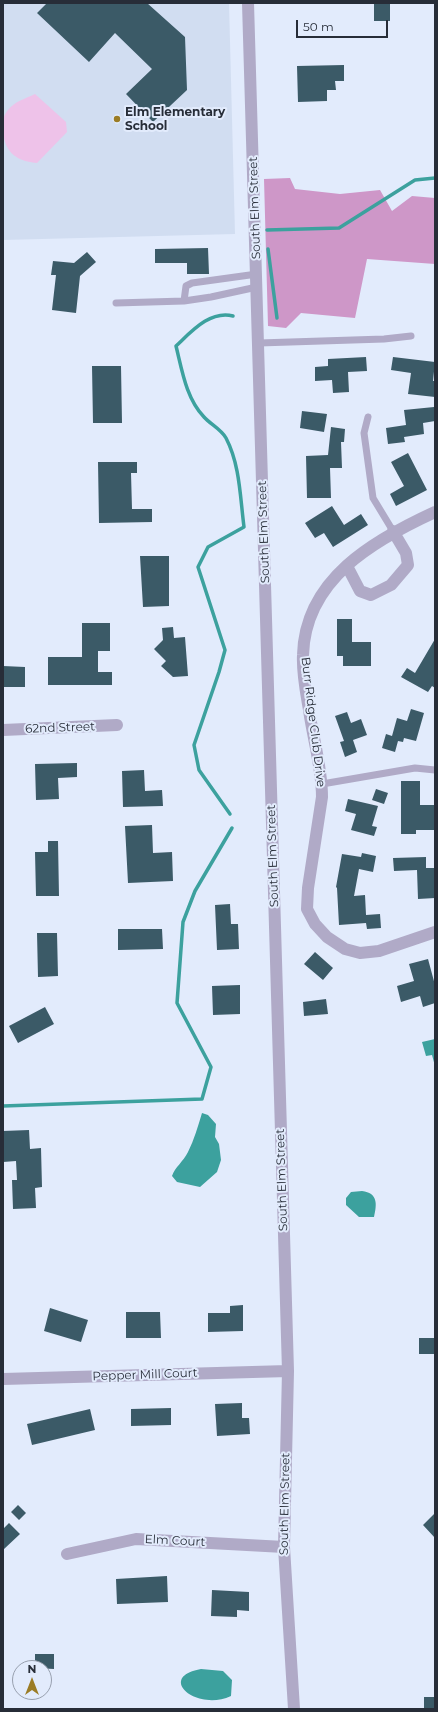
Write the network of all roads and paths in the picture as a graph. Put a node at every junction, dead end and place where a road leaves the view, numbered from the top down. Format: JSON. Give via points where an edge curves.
{"nodes":[{"id":1,"x":248,"y":3,"type":"edge"},
{"id":2,"x":256,"y":274,"type":"junction"},
{"id":3,"x":257,"y":287,"type":"junction"},
{"id":4,"x":184,"y":301,"type":"junction"},
{"id":5,"x":116,"y":303,"type":"dead end"},
{"id":6,"x":411,"y":336,"type":"dead end"},
{"id":7,"x":259,"y":343,"type":"junction"},
{"id":8,"x":368,"y":417,"type":"dead end"},
{"id":9,"x":435,"y":512,"type":"edge"},
{"id":10,"x":393,"y":531,"type":"junction"},
{"id":11,"x":347,"y":566,"type":"junction"},
{"id":12,"x":117,"y":725,"type":"dead end"},
{"id":13,"x":3,"y":730,"type":"edge"},
{"id":14,"x":435,"y":770,"type":"edge"},
{"id":15,"x":322,"y":784,"type":"junction"},
{"id":16,"x":435,"y":932,"type":"edge"},
{"id":17,"x":288,"y":1371,"type":"junction"},
{"id":18,"x":3,"y":1379,"type":"edge"},
{"id":19,"x":284,"y":1547,"type":"junction"},
{"id":20,"x":67,"y":1554,"type":"dead end"},
{"id":21,"x":294,"y":1709,"type":"edge"}],
"edges":[{"from":1,"to":2,"type":"street","name":"South Elm Street"},
{"from":2,"to":3,"type":"street","name":"South Elm Street"},
{"from":2,"to":4,"type":"lane","via":[[192,283],[186,286]]},
{"from":3,"to":4,"type":"lane"},
{"from":3,"to":7,"type":"street","name":"South Elm Street"},
{"from":4,"to":5,"type":"lane"},
{"from":6,"to":7,"type":"lane"},
{"from":7,"to":17,"type":"street","name":"South Elm Street"},
{"from":8,"to":10,"type":"lane","via":[[364,433],[373,498]]},
{"from":9,"to":10,"type":"street","name":"Burr Ridge Club Drive"},
{"from":10,"to":11,"type":"street","name":"Burr Ridge Club Drive"},
{"from":10,"to":11,"type":"street","via":[[406,553],[408,566],[391,585],[371,594],[360,592]]},
{"from":11,"to":15,"type":"street","name":"Burr Ridge Club Drive","via":[[329,583],[312,611],[303,655],[309,714]]},
{"from":12,"to":13,"type":"street","name":"62nd Street"},
{"from":14,"to":15,"type":"lane","via":[[415,768]]},
{"from":15,"to":16,"type":"street","name":"Burr Ridge Club Drive","via":[[308,888],[308,909],[315,924],[345,949],[360,953],[379,951]]},
{"from":17,"to":18,"type":"street","name":"Pepper Mill Court"},
{"from":17,"to":19,"type":"street","name":"South Elm Street"},
{"from":19,"to":20,"type":"street","name":"Elm Court","via":[[136,1539]]},
{"from":19,"to":21,"type":"street","name":"South Elm Street"}]}
